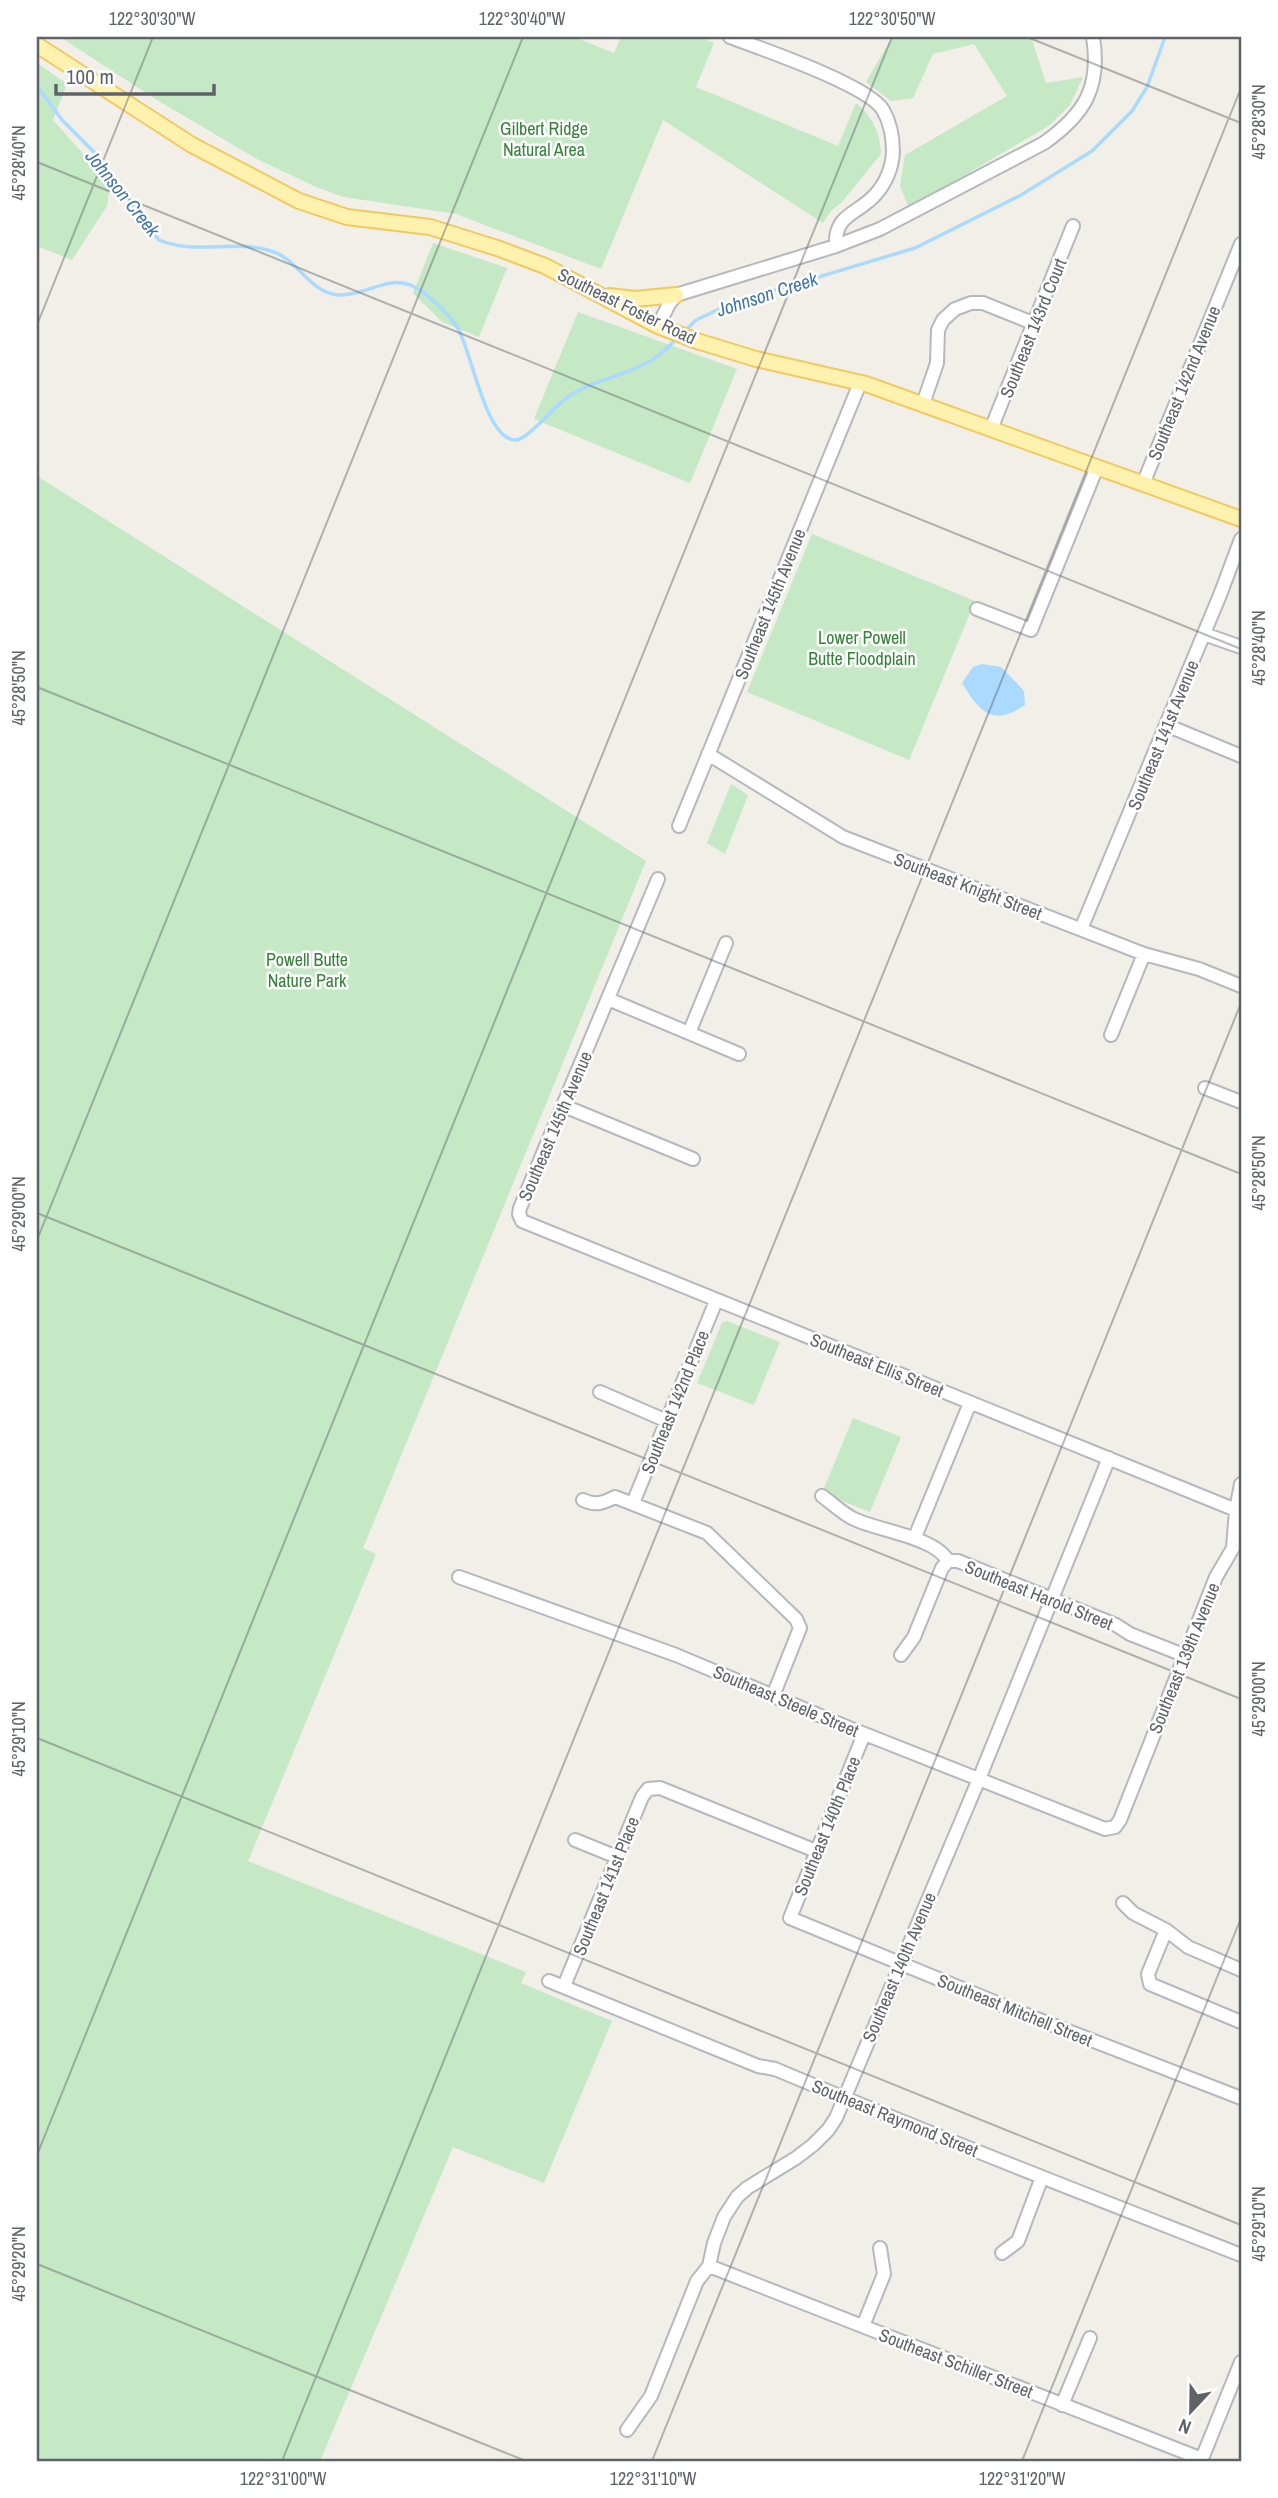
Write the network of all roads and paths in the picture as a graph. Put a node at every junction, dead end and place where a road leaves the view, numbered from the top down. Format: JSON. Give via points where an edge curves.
{"nodes":[{"id":1,"x":730,"y":37,"type":"edge"},
{"id":2,"x":1093,"y":37,"type":"edge"},
{"id":3,"x":37,"y":45,"type":"edge"},
{"id":4,"x":1073,"y":226,"type":"dead end"},
{"id":5,"x":1241,"y":244,"type":"edge"},
{"id":6,"x":836,"y":246,"type":"junction"},
{"id":7,"x":676,"y":295,"type":"junction"},
{"id":8,"x":600,"y":296,"type":"junction"},
{"id":9,"x":1035,"y":324,"type":"junction"},
{"id":10,"x":662,"y":327,"type":"junction"},
{"id":11,"x":860,"y":383,"type":"junction"},
{"id":12,"x":923,"y":404,"type":"junction"},
{"id":13,"x":991,"y":429,"type":"junction"},
{"id":14,"x":1097,"y":467,"type":"junction"},
{"id":15,"x":1143,"y":484,"type":"junction"},
{"id":16,"x":1241,"y":519,"type":"edge"},
{"id":17,"x":1241,"y":539,"type":"edge"},
{"id":18,"x":977,"y":609,"type":"dead end"},
{"id":19,"x":1204,"y":634,"type":"junction"},
{"id":20,"x":1241,"y":647,"type":"edge"},
{"id":21,"x":1166,"y":725,"type":"junction"},
{"id":22,"x":708,"y":754,"type":"junction"},
{"id":23,"x":1241,"y":755,"type":"edge"},
{"id":24,"x":679,"y":826,"type":"dead end"},
{"id":25,"x":658,"y":879,"type":"dead end"},
{"id":26,"x":1081,"y":929,"type":"junction"},
{"id":27,"x":726,"y":943,"type":"dead end"},
{"id":28,"x":1144,"y":954,"type":"junction"},
{"id":29,"x":1241,"y":986,"type":"edge"},
{"id":30,"x":608,"y":999,"type":"junction"},
{"id":31,"x":689,"y":1033,"type":"junction"},
{"id":32,"x":1111,"y":1035,"type":"dead end"},
{"id":33,"x":739,"y":1054,"type":"dead end"},
{"id":34,"x":1205,"y":1088,"type":"dead end"},
{"id":35,"x":1241,"y":1102,"type":"edge"},
{"id":36,"x":564,"y":1106,"type":"junction"},
{"id":37,"x":693,"y":1159,"type":"dead end"},
{"id":38,"x":519,"y":1219,"type":"joint"},
{"id":39,"x":716,"y":1301,"type":"junction"},
{"id":40,"x":600,"y":1392,"type":"dead end"},
{"id":41,"x":970,"y":1402,"type":"junction"},
{"id":42,"x":667,"y":1421,"type":"junction"},
{"id":43,"x":1109,"y":1458,"type":"junction"},
{"id":44,"x":1241,"y":1484,"type":"edge"},
{"id":45,"x":822,"y":1496,"type":"dead end"},
{"id":46,"x":583,"y":1500,"type":"dead end"},
{"id":47,"x":633,"y":1503,"type":"junction"},
{"id":48,"x":1236,"y":1510,"type":"junction"},
{"id":49,"x":915,"y":1537,"type":"junction"},
{"id":50,"x":1229,"y":1557,"type":"junction"},
{"id":51,"x":948,"y":1561,"type":"junction"},
{"id":52,"x":1241,"y":1563,"type":"edge"},
{"id":53,"x":459,"y":1577,"type":"dead end"},
{"id":54,"x":1051,"y":1600,"type":"junction"},
{"id":55,"x":901,"y":1655,"type":"dead end"},
{"id":56,"x":1185,"y":1656,"type":"junction"},
{"id":57,"x":773,"y":1696,"type":"junction"},
{"id":58,"x":864,"y":1734,"type":"junction"},
{"id":59,"x":979,"y":1779,"type":"junction"},
{"id":60,"x":1111,"y":1828,"type":"joint"},
{"id":61,"x":575,"y":1840,"type":"dead end"},
{"id":62,"x":816,"y":1851,"type":"junction"},
{"id":63,"x":617,"y":1857,"type":"junction"},
{"id":64,"x":1123,"y":1903,"type":"dead end"},
{"id":65,"x":790,"y":1917,"type":"joint"},
{"id":66,"x":1166,"y":1930,"type":"junction"},
{"id":67,"x":901,"y":1963,"type":"junction"},
{"id":68,"x":1240,"y":1967,"type":"edge"},
{"id":69,"x":549,"y":1981,"type":"dead end"},
{"id":70,"x":564,"y":1986,"type":"junction"},
{"id":71,"x":1241,"y":2022,"type":"edge"},
{"id":72,"x":1241,"y":2098,"type":"edge"},
{"id":73,"x":845,"y":2099,"type":"junction"},
{"id":74,"x":1042,"y":2178,"type":"junction"},
{"id":75,"x":880,"y":2248,"type":"dead end"},
{"id":76,"x":1002,"y":2253,"type":"dead end"},
{"id":77,"x":1241,"y":2255,"type":"edge"},
{"id":78,"x":709,"y":2266,"type":"junction"},
{"id":79,"x":863,"y":2326,"type":"junction"},
{"id":80,"x":1090,"y":2338,"type":"dead end"},
{"id":81,"x":1241,"y":2362,"type":"edge"},
{"id":82,"x":1062,"y":2404,"type":"junction"},
{"id":83,"x":627,"y":2430,"type":"dead end"},
{"id":84,"x":1201,"y":2460,"type":"edge"}],
"edges":[{"from":1,"to":6,"type":"street","via":[[856,88],[883,110],[891,132],[892,158],[885,182],[870,201],[842,221],[835,233]]},
{"from":2,"to":6,"type":"street","via":[[1096,64],[1092,87],[1083,106],[1056,135],[905,218]]},
{"from":3,"to":8,"type":"main road","name":"Southeast Foster Road","via":[[192,145],[299,201],[347,217],[451,233],[545,266]]},
{"from":4,"to":9,"type":"street","name":"Southeast 143rd Court"},
{"from":5,"to":15,"type":"street","name":"Southeast 142nd Avenue"},
{"from":6,"to":7,"type":"street"},
{"from":7,"to":8,"type":"main road"},
{"from":7,"to":10,"type":"street"},
{"from":8,"to":10,"type":"main road","name":"Southeast Foster Road"},
{"from":9,"to":12,"type":"street","via":[[983,303],[955,309],[938,330],[937,362]]},
{"from":9,"to":13,"type":"street","name":"Southeast 143rd Court"},
{"from":10,"to":11,"type":"main road","name":"Southeast Foster Road","via":[[713,347]]},
{"from":11,"to":12,"type":"main road","name":"Southeast Foster Road"},
{"from":11,"to":22,"type":"street","name":"Southeast 145th Avenue"},
{"from":12,"to":13,"type":"main road","name":"Southeast Foster Road"},
{"from":13,"to":14,"type":"main road","name":"Southeast Foster Road"},
{"from":14,"to":15,"type":"main road","name":"Southeast Foster Road"},
{"from":14,"to":18,"type":"street","via":[[1031,630]]},
{"from":15,"to":16,"type":"main road","name":"Southeast Foster Road"},
{"from":17,"to":19,"type":"street","name":"Southeast 141st Avenue"},
{"from":19,"to":20,"type":"street"},
{"from":19,"to":21,"type":"street","name":"Southeast 141st Avenue"},
{"from":21,"to":23,"type":"street"},
{"from":21,"to":26,"type":"street","name":"Southeast 141st Avenue"},
{"from":22,"to":24,"type":"street","name":"Southeast 145th Avenue"},
{"from":22,"to":26,"type":"street","name":"Southeast Knight Street","via":[[843,837]]},
{"from":25,"to":30,"type":"street","name":"Southeast 145th Avenue"},
{"from":26,"to":28,"type":"street","name":"Southeast Knight Street"},
{"from":27,"to":31,"type":"street"},
{"from":28,"to":29,"type":"street","name":"Southeast Knight Street"},
{"from":28,"to":32,"type":"street"},
{"from":30,"to":31,"type":"street"},
{"from":30,"to":36,"type":"street","name":"Southeast 145th Avenue"},
{"from":31,"to":33,"type":"street"},
{"from":34,"to":35,"type":"street"},
{"from":36,"to":37,"type":"street"},
{"from":36,"to":38,"type":"street","name":"Southeast 145th Avenue"},
{"from":38,"to":39,"type":"street","name":"Southeast Ellis Street"},
{"from":39,"to":41,"type":"street","name":"Southeast Ellis Street"},
{"from":39,"to":42,"type":"street","name":"Southeast 142nd Place"},
{"from":40,"to":42,"type":"street"},
{"from":41,"to":43,"type":"street","name":"Southeast Ellis Street"},
{"from":41,"to":49,"type":"street"},
{"from":42,"to":47,"type":"street","name":"Southeast 142nd Place"},
{"from":43,"to":48,"type":"street","name":"Southeast Ellis Street"},
{"from":43,"to":54,"type":"street","name":"Southeast 140th Avenue"},
{"from":44,"to":48,"type":"street","name":"Southeast 139th Avenue"},
{"from":45,"to":49,"type":"street","name":"Southeast Harold Street","via":[[854,1519]]},
{"from":46,"to":47,"type":"street","via":[[601,1504],[615,1497]]},
{"from":47,"to":57,"type":"street","via":[[707,1533],[796,1619],[800,1628]]},
{"from":48,"to":50,"type":"street","name":"Southeast 139th Avenue","via":[[1235,1543]]},
{"from":49,"to":51,"type":"street","name":"Southeast Harold Street","via":[[940,1550]]},
{"from":50,"to":52,"type":"street"},
{"from":50,"to":56,"type":"street","name":"Southeast 139th Avenue","via":[[1216,1577]]},
{"from":51,"to":54,"type":"street","name":"Southeast Harold Street","via":[[958,1561]]},
{"from":51,"to":55,"type":"street","via":[[914,1637]]},
{"from":53,"to":57,"type":"street","name":"Southeast Steele Street","via":[[667,1651]]},
{"from":54,"to":56,"type":"street","name":"Southeast Harold Street"},
{"from":54,"to":59,"type":"street","name":"Southeast 140th Avenue"},
{"from":56,"to":60,"type":"street","name":"Southeast 139th Avenue","via":[[1120,1820]]},
{"from":57,"to":58,"type":"street","name":"Southeast Steele Street"},
{"from":58,"to":59,"type":"street","name":"Southeast Steele Street"},
{"from":58,"to":62,"type":"street","name":"Southeast 140th Place"},
{"from":59,"to":60,"type":"street","name":"Southeast Steele Street"},
{"from":59,"to":67,"type":"street","name":"Southeast 140th Avenue"},
{"from":61,"to":63,"type":"street"},
{"from":62,"to":63,"type":"street","name":"Southeast 141st Place","via":[[651,1788],[642,1797]]},
{"from":62,"to":65,"type":"street","name":"Southeast 140th Place"},
{"from":63,"to":70,"type":"street","name":"Southeast 141st Place"},
{"from":64,"to":66,"type":"street"},
{"from":65,"to":67,"type":"street","name":"Southeast Mitchell Street"},
{"from":66,"to":68,"type":"street","via":[[1196,1952]]},
{"from":66,"to":71,"type":"street","via":[[1148,1974],[1150,1984]]},
{"from":67,"to":72,"type":"street","name":"Southeast Mitchell Street"},
{"from":67,"to":73,"type":"street","name":"Southeast 140th Avenue"},
{"from":69,"to":70,"type":"street","name":"Southeast Raymond Street"},
{"from":70,"to":73,"type":"street","name":"Southeast Raymond Street"},
{"from":73,"to":74,"type":"street","name":"Southeast Raymond Street"},
{"from":73,"to":78,"type":"street","name":"Southeast 140th Avenue","via":[[828,2130],[813,2145],[737,2197],[724,2217]]},
{"from":74,"to":76,"type":"street","via":[[1018,2241]]},
{"from":74,"to":77,"type":"street","name":"Southeast Raymond Street"},
{"from":75,"to":79,"type":"street","via":[[884,2274]]},
{"from":78,"to":79,"type":"street","name":"Southeast Schiller Street"},
{"from":78,"to":83,"type":"street","name":"Southeast 140th Avenue","via":[[697,2281],[651,2396]]},
{"from":79,"to":82,"type":"street","name":"Southeast Schiller Street"},
{"from":80,"to":82,"type":"street"},
{"from":81,"to":84,"type":"street"},
{"from":82,"to":84,"type":"street","name":"Southeast Schiller Street"}]}
